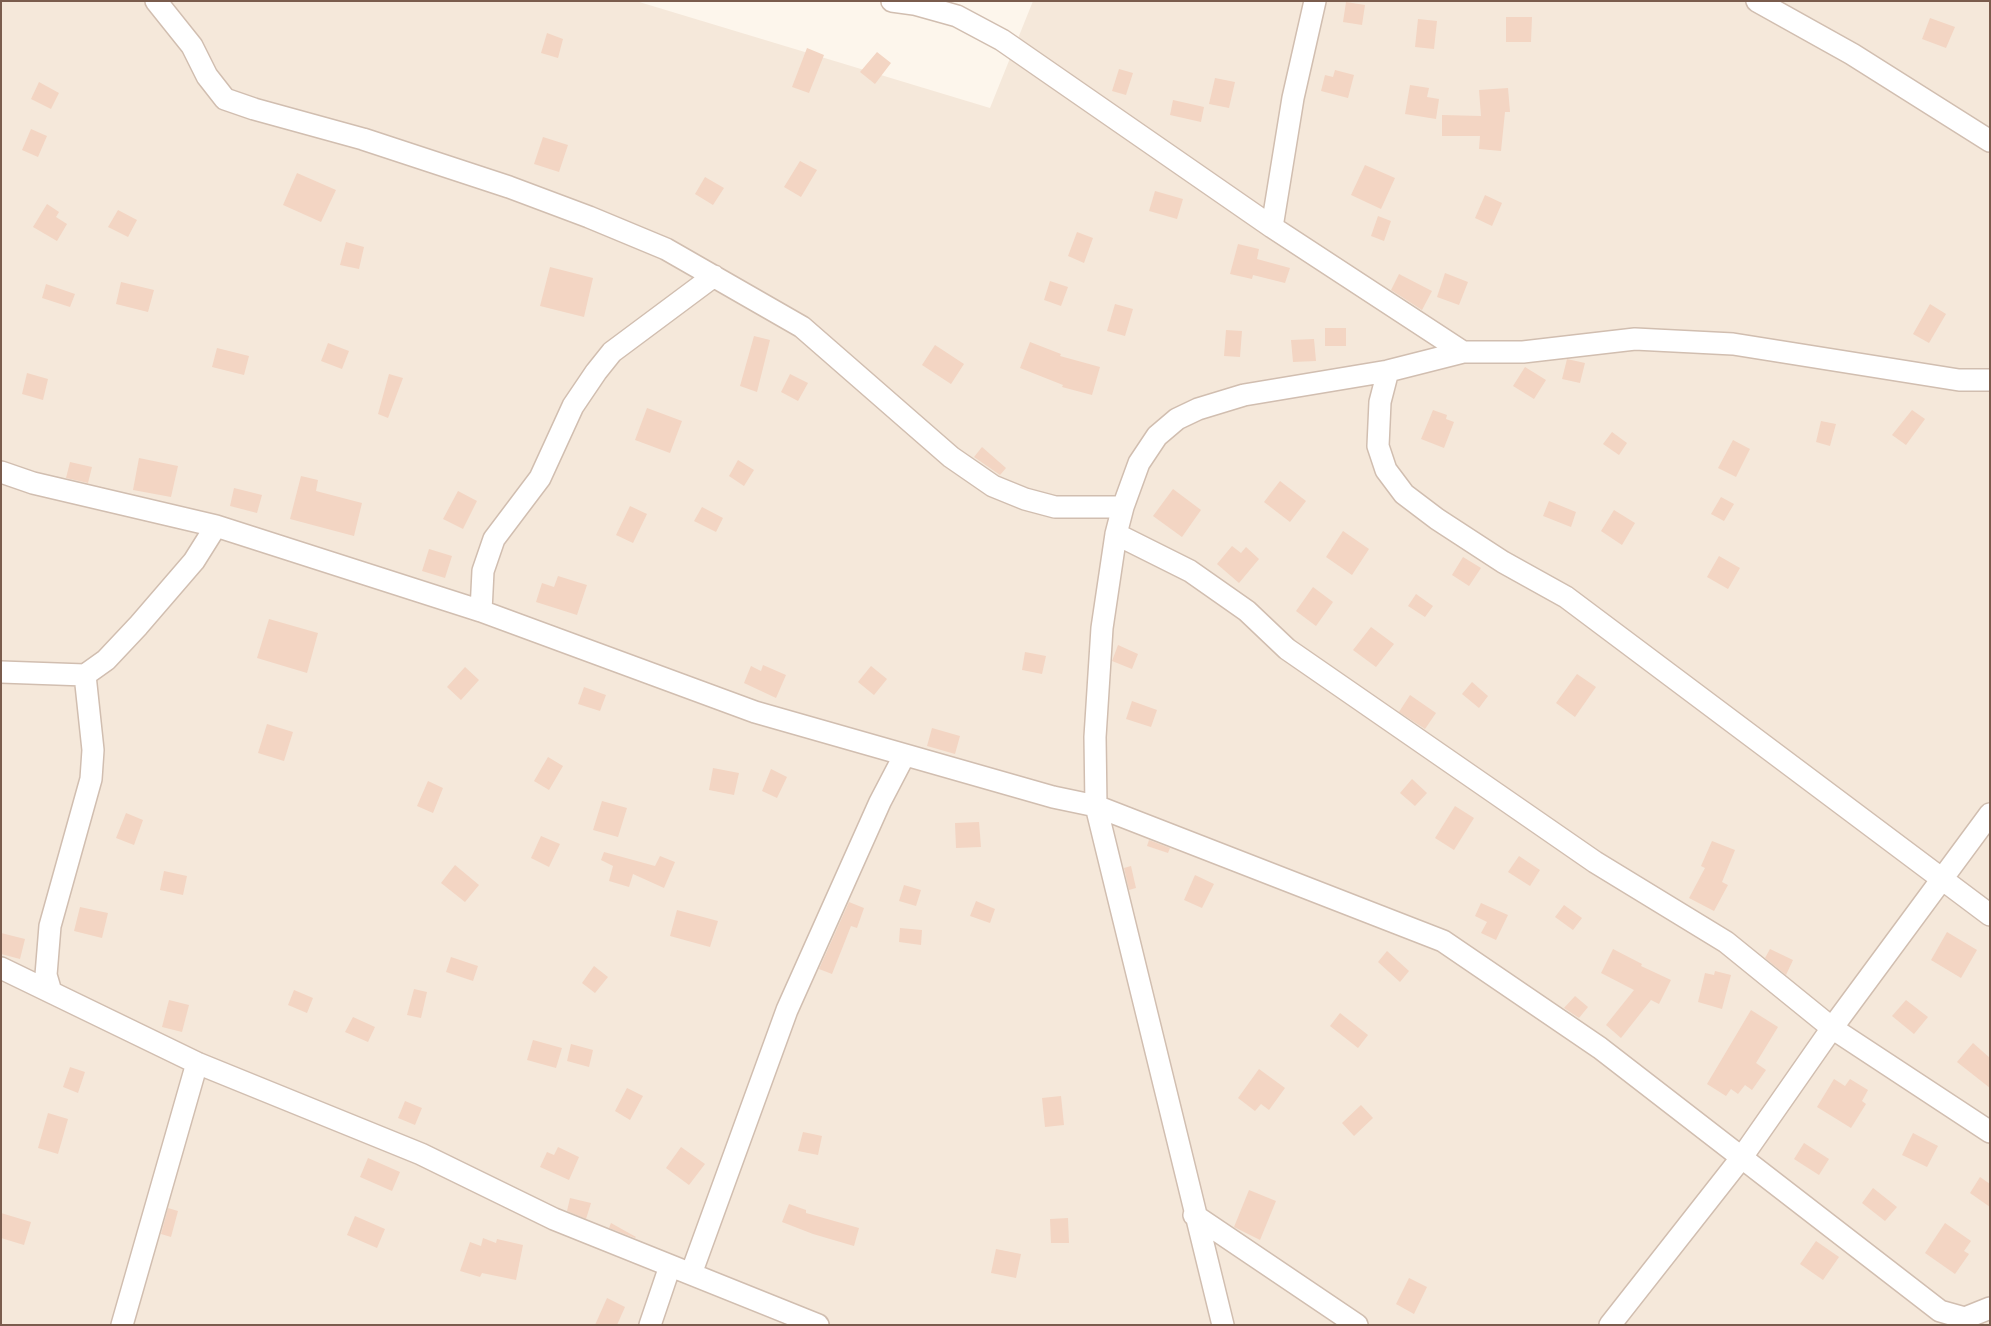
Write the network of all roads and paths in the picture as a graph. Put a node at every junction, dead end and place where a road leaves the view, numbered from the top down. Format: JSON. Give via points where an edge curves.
{"nodes":[{"id":1,"x":156,"y":1,"type":"edge"},
{"id":2,"x":892,"y":1,"type":"edge"},
{"id":3,"x":1316,"y":1,"type":"edge"},
{"id":4,"x":1757,"y":1,"type":"edge"},
{"id":5,"x":1990,"y":141,"type":"edge"},
{"id":6,"x":1272,"y":227,"type":"junction"},
{"id":7,"x":714,"y":276,"type":"junction"},
{"id":8,"x":1463,"y":352,"type":"junction"},
{"id":9,"x":1388,"y":371,"type":"junction"},
{"id":10,"x":1990,"y":380,"type":"edge"},
{"id":11,"x":1,"y":472,"type":"edge"},
{"id":12,"x":1122,"y":508,"type":"junction"},
{"id":13,"x":216,"y":526,"type":"junction"},
{"id":14,"x":1116,"y":534,"type":"junction"},
{"id":15,"x":481,"y":611,"type":"junction"},
{"id":16,"x":1,"y":672,"type":"edge"},
{"id":17,"x":85,"y":675,"type":"junction"},
{"id":18,"x":904,"y":756,"type":"junction"},
{"id":19,"x":1096,"y":806,"type":"junction"},
{"id":20,"x":1990,"y":814,"type":"edge"},
{"id":21,"x":1940,"y":880,"type":"junction"},
{"id":22,"x":1990,"y":915,"type":"edge"},
{"id":23,"x":1,"y":968,"type":"edge"},
{"id":24,"x":51,"y":992,"type":"junction"},
{"id":25,"x":1832,"y":1028,"type":"junction"},
{"id":26,"x":197,"y":1063,"type":"junction"},
{"id":27,"x":1990,"y":1132,"type":"edge"},
{"id":28,"x":1742,"y":1157,"type":"junction"},
{"id":29,"x":1194,"y":1215,"type":"junction"},
{"id":30,"x":670,"y":1266,"type":"junction"},
{"id":31,"x":691,"y":1274,"type":"junction"},
{"id":32,"x":1990,"y":1308,"type":"edge"},
{"id":33,"x":122,"y":1325,"type":"edge"},
{"id":34,"x":650,"y":1325,"type":"edge"},
{"id":35,"x":818,"y":1325,"type":"edge"},
{"id":36,"x":1223,"y":1325,"type":"edge"},
{"id":37,"x":1357,"y":1325,"type":"edge"},
{"id":38,"x":1610,"y":1325,"type":"edge"}],
"edges":[{"from":1,"to":7,"type":"street","via":[[192,46],[208,76],[225,98],[509,187],[666,250]]},
{"from":2,"to":6,"type":"street","via":[[957,16],[1002,40]]},
{"from":3,"to":6,"type":"street","via":[[1293,98]]},
{"from":4,"to":5,"type":"street","via":[[1852,54]]},
{"from":6,"to":8,"type":"street"},
{"from":7,"to":12,"type":"street","via":[[802,328],[951,457],[993,486],[1055,507]]},
{"from":7,"to":15,"type":"street","via":[[612,352],[596,372],[573,406],[540,478],[494,539],[483,571]]},
{"from":8,"to":9,"type":"street"},
{"from":8,"to":10,"type":"street","via":[[1523,352],[1635,339],[1734,344],[1959,380]]},
{"from":9,"to":12,"type":"street","via":[[1244,395],[1177,419],[1157,436],[1139,463]]},
{"from":9,"to":21,"type":"street","via":[[1380,402],[1378,446],[1386,470],[1404,494],[1503,562],[1566,597]]},
{"from":11,"to":13,"type":"street","via":[[33,483]]},
{"from":12,"to":14,"type":"street"},
{"from":13,"to":15,"type":"street"},
{"from":13,"to":17,"type":"street","via":[[194,561],[138,626],[106,660]]},
{"from":14,"to":19,"type":"street","via":[[1102,628],[1095,737]]},
{"from":14,"to":25,"type":"street","via":[[1190,571],[1247,612],[1295,654],[1595,862],[1726,942]]},
{"from":15,"to":18,"type":"street","via":[[755,712]]},
{"from":16,"to":17,"type":"street"},
{"from":17,"to":24,"type":"street","via":[[93,750],[90,779],[50,926],[46,975]]},
{"from":18,"to":19,"type":"street"},
{"from":18,"to":31,"type":"street","via":[[880,802],[787,1010]]},
{"from":19,"to":28,"type":"street","via":[[1443,941],[1600,1048]]},
{"from":19,"to":29,"type":"street"},
{"from":20,"to":21,"type":"street"},
{"from":21,"to":22,"type":"street"},
{"from":21,"to":25,"type":"street"},
{"from":23,"to":24,"type":"street"},
{"from":24,"to":26,"type":"street"},
{"from":25,"to":27,"type":"street"},
{"from":25,"to":28,"type":"street"},
{"from":26,"to":30,"type":"street","via":[[421,1154],[554,1219]]},
{"from":26,"to":33,"type":"street"},
{"from":28,"to":32,"type":"street","via":[[1940,1311],[1965,1318]]},
{"from":28,"to":38,"type":"street"},
{"from":29,"to":36,"type":"street"},
{"from":29,"to":37,"type":"street"},
{"from":30,"to":31,"type":"street"},
{"from":30,"to":34,"type":"street"},
{"from":31,"to":35,"type":"street"}]}
